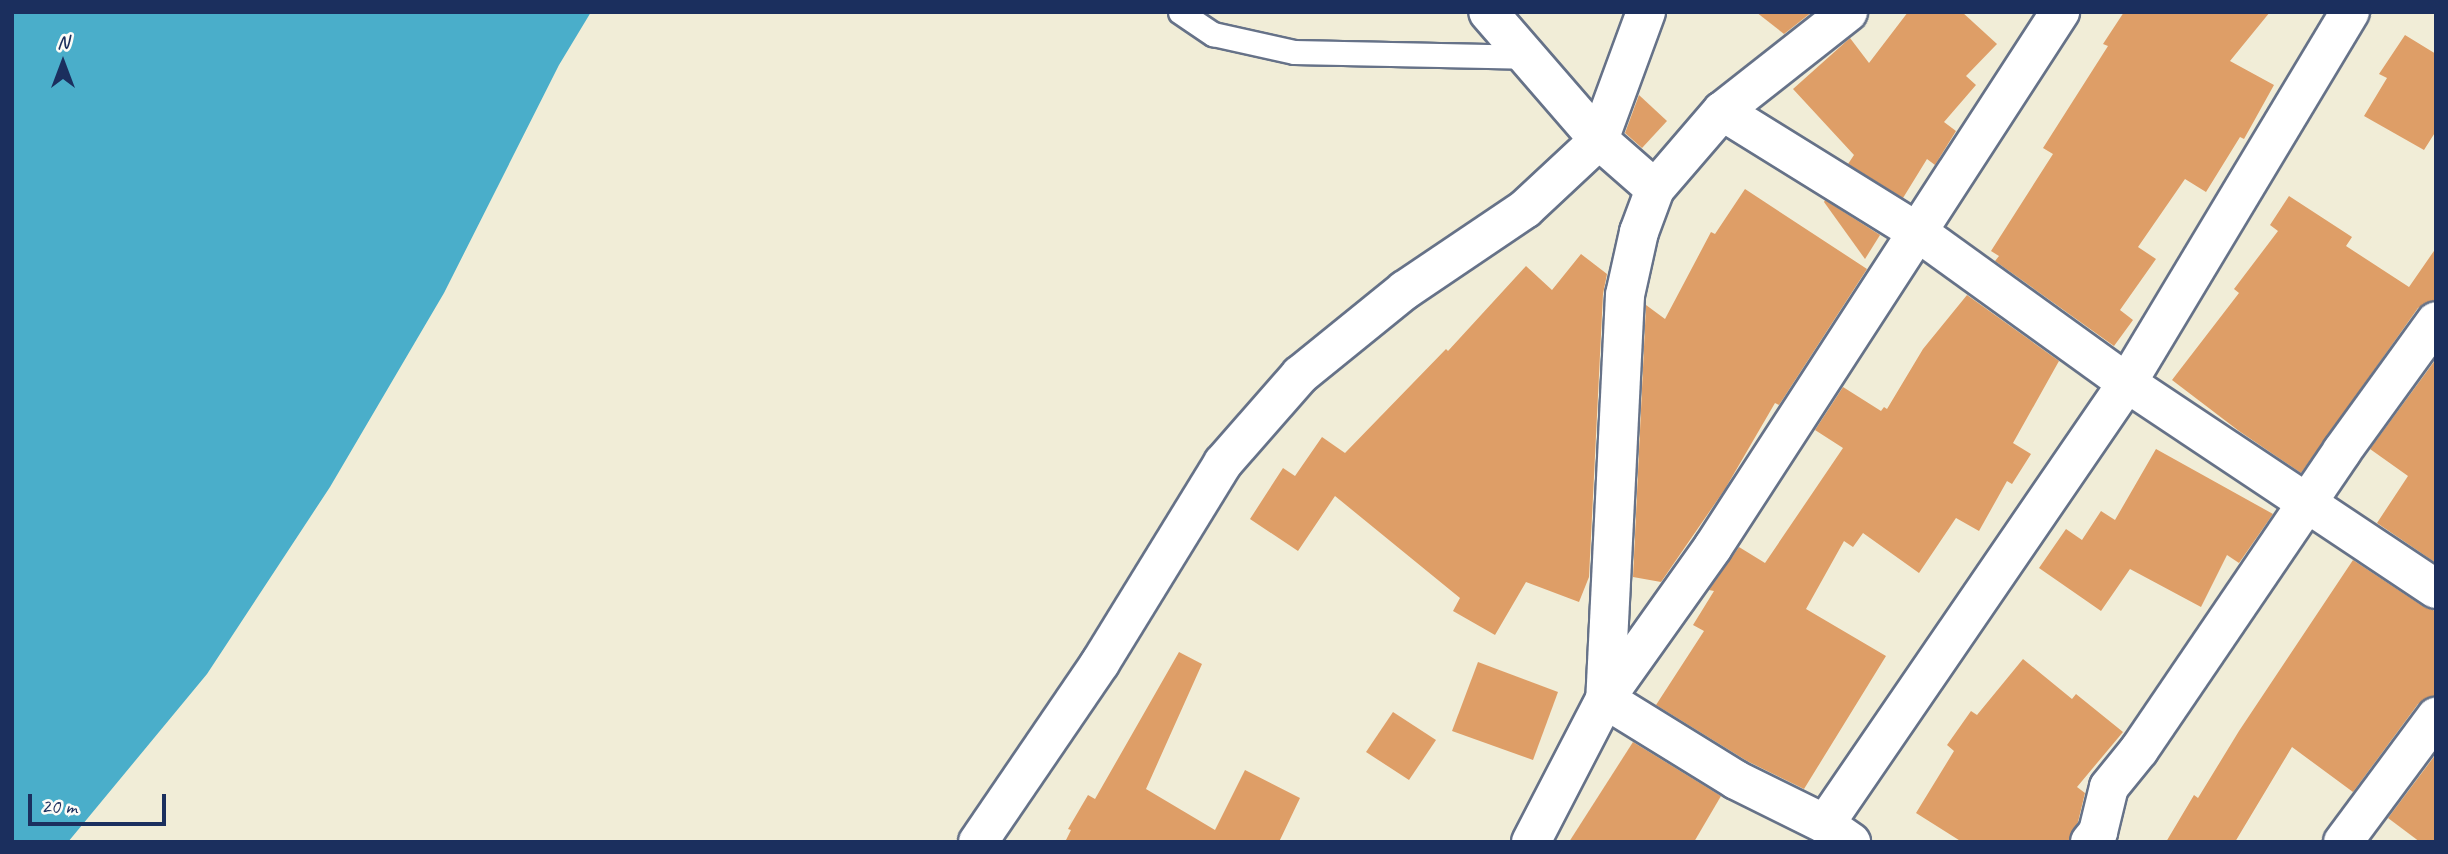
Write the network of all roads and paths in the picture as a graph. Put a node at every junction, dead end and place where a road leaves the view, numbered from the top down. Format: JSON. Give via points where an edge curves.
{"nodes":[{"id":1,"x":1180,"y":12,"type":"edge"},
{"id":2,"x":1488,"y":12,"type":"edge"},
{"id":3,"x":1646,"y":12,"type":"edge"},
{"id":4,"x":1848,"y":12,"type":"edge"},
{"id":5,"x":2060,"y":12,"type":"edge"},
{"id":6,"x":2350,"y":12,"type":"edge"},
{"id":7,"x":1524,"y":57,"type":"junction"},
{"id":8,"x":1722,"y":111,"type":"junction"},
{"id":9,"x":1599,"y":140,"type":"junction"},
{"id":10,"x":1655,"y":189,"type":"junction"},
{"id":11,"x":1919,"y":233,"type":"junction"},
{"id":12,"x":2436,"y":321,"type":"edge"},
{"id":13,"x":2127,"y":383,"type":"junction"},
{"id":14,"x":2306,"y":503,"type":"junction"},
{"id":15,"x":2436,"y":589,"type":"edge"},
{"id":16,"x":1605,"y":699,"type":"junction"},
{"id":17,"x":2436,"y":718,"type":"edge"},
{"id":18,"x":1838,"y":833,"type":"edge"},
{"id":19,"x":978,"y":842,"type":"edge"},
{"id":20,"x":1531,"y":842,"type":"edge"},
{"id":21,"x":2090,"y":842,"type":"edge"},
{"id":22,"x":2343,"y":842,"type":"edge"}],
"edges":[{"from":1,"to":7,"type":"lane","via":[[1213,34],[1294,52]]},
{"from":2,"to":7,"type":"street"},
{"from":3,"to":9,"type":"street"},
{"from":4,"to":8,"type":"street"},
{"from":5,"to":11,"type":"street"},
{"from":6,"to":13,"type":"street"},
{"from":7,"to":9,"type":"street"},
{"from":8,"to":10,"type":"street"},
{"from":8,"to":11,"type":"street"},
{"from":9,"to":10,"type":"street"},
{"from":9,"to":19,"type":"street","via":[[1525,209],[1405,290],[1300,375],[1223,463],[1100,663]]},
{"from":10,"to":16,"type":"street","via":[[1639,232],[1625,295]]},
{"from":11,"to":13,"type":"street"},
{"from":11,"to":16,"type":"street","via":[[1713,547]]},
{"from":12,"to":14,"type":"street"},
{"from":13,"to":14,"type":"street"},
{"from":13,"to":18,"type":"street"},
{"from":14,"to":15,"type":"street"},
{"from":14,"to":21,"type":"street","via":[[2139,750],[2109,787],[2098,832]]},
{"from":16,"to":18,"type":"street","via":[[1736,780]]},
{"from":16,"to":20,"type":"street"},
{"from":17,"to":22,"type":"street"}]}
